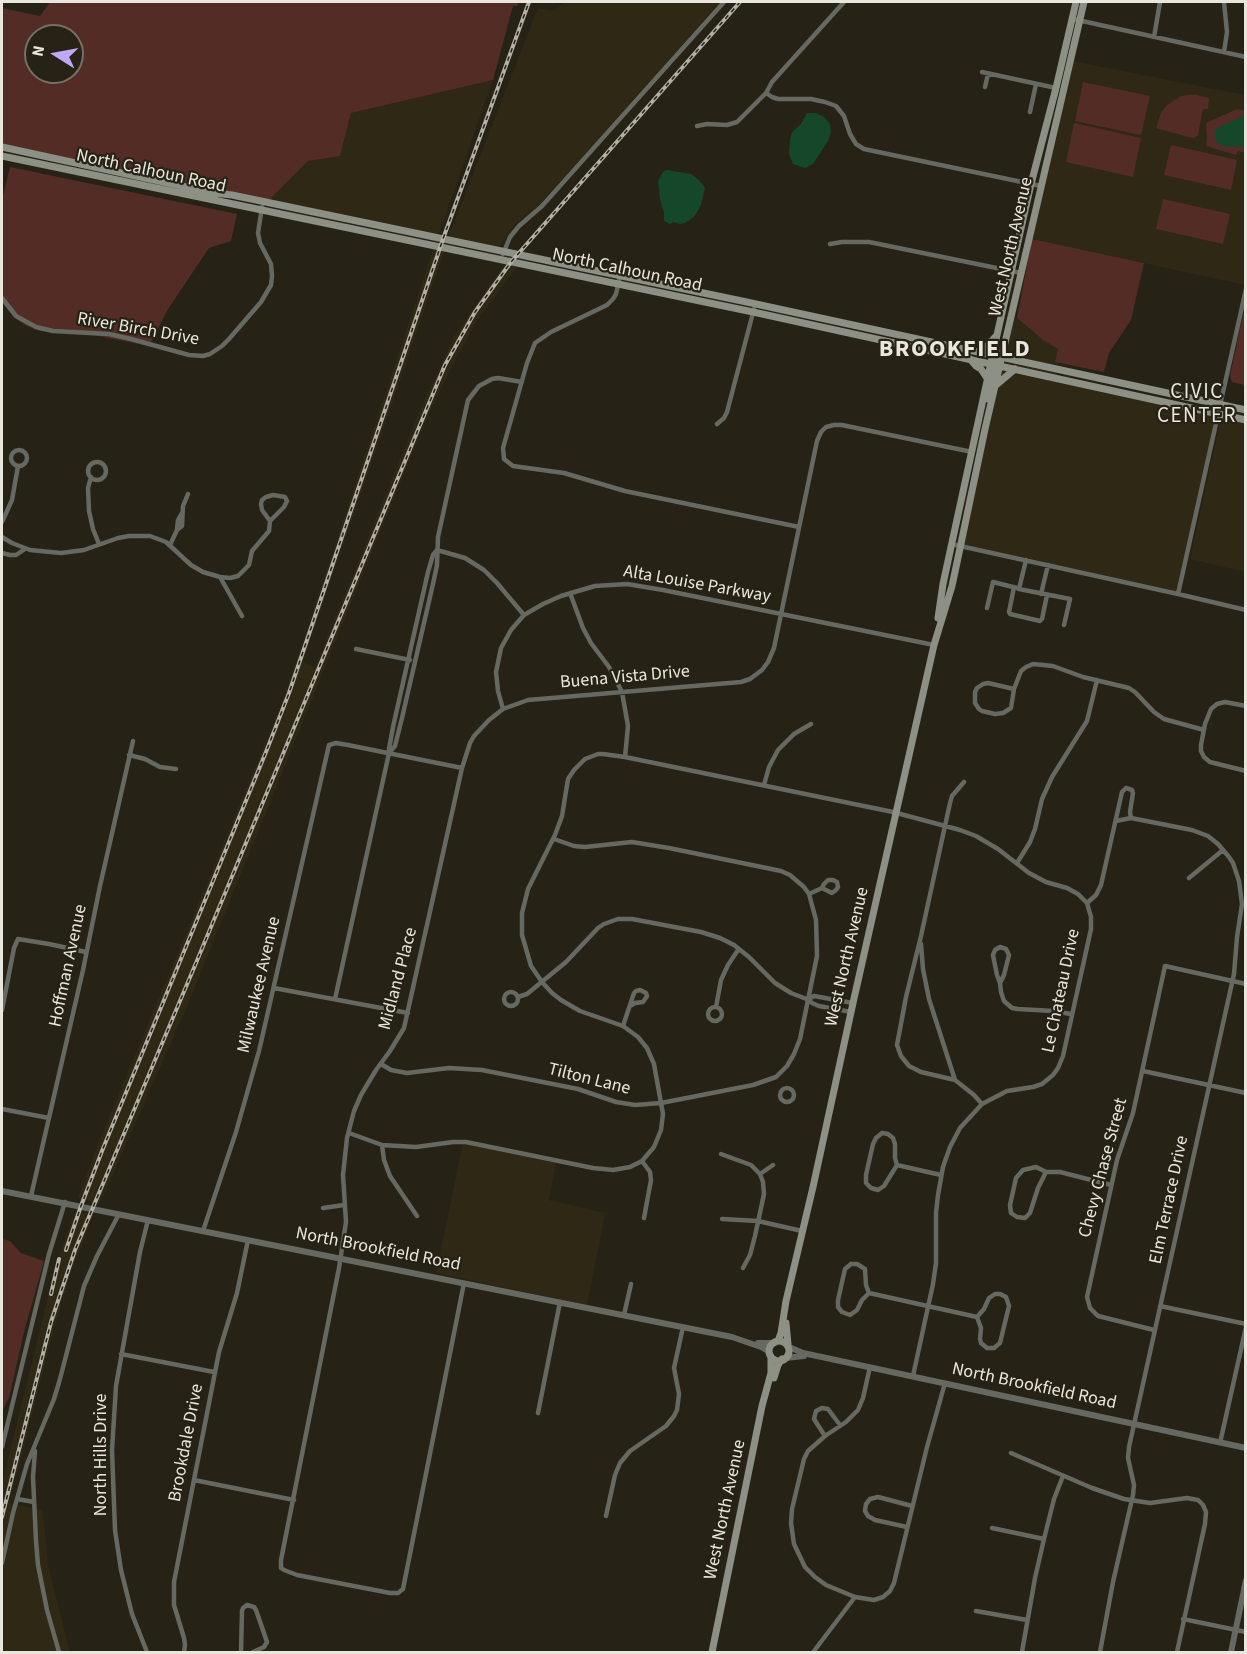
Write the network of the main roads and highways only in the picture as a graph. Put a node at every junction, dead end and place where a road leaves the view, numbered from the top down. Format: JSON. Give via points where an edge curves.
{"nodes":[{"id":1,"x":1076,"y":2,"type":"edge"},
{"id":2,"x":1084,"y":2,"type":"edge"},
{"id":3,"x":1076,"y":20,"type":"junction"},
{"id":4,"x":3,"y":147,"type":"edge"},
{"id":5,"x":2,"y":157,"type":"edge"},
{"id":6,"x":619,"y":280,"type":"junction"},
{"id":7,"x":997,"y":335,"type":"junction"},
{"id":8,"x":1005,"y":345,"type":"junction"},
{"id":9,"x":978,"y":352,"type":"junction"},
{"id":10,"x":992,"y":355,"type":"junction"},
{"id":11,"x":1002,"y":357,"type":"junction"},
{"id":12,"x":970,"y":359,"type":"junction"},
{"id":13,"x":1020,"y":362,"type":"junction"},
{"id":14,"x":995,"y":365,"type":"junction"},
{"id":15,"x":1015,"y":369,"type":"junction"},
{"id":16,"x":987,"y":378,"type":"junction"},
{"id":17,"x":996,"y":386,"type":"junction"},
{"id":18,"x":1245,"y":410,"type":"edge"},
{"id":19,"x":1245,"y":420,"type":"edge"},
{"id":20,"x":985,"y":429,"type":"junction"},
{"id":21,"x":935,"y":642,"type":"junction"},
{"id":22,"x":791,"y":1283,"type":"junction"},
{"id":23,"x":776,"y":1342,"type":"junction"},
{"id":24,"x":788,"y":1346,"type":"junction"},
{"id":25,"x":770,"y":1356,"type":"junction"},
{"id":26,"x":783,"y":1358,"type":"junction"},
{"id":27,"x":760,"y":1418,"type":"junction"},
{"id":28,"x":721,"y":1609,"type":"junction"},
{"id":29,"x":712,"y":1653,"type":"edge"},
{"id":30,"x":716,"y":1653,"type":"edge"}],
"edges":[{"from":1,"to":3,"type":"main road","name":"West North Avenue"},
{"from":2,"to":3,"type":"main road","name":"West North Avenue"},
{"from":3,"to":7,"type":"main road","name":"West North Avenue","via":[[1031,184]]},
{"from":3,"to":8,"type":"main road","name":"West North Avenue"},
{"from":4,"to":6,"type":"main road","name":"North Calhoun Road","via":[[504,252]]},
{"from":5,"to":6,"type":"main road","name":"North Calhoun Road","via":[[502,261]]},
{"from":6,"to":9,"type":"main road","name":"North Calhoun Road","via":[[755,304]]},
{"from":6,"to":12,"type":"main road","name":"North Calhoun Road"},
{"from":7,"to":9,"type":"main road"},
{"from":7,"to":10,"type":"main road","name":"West North Avenue"},
{"from":8,"to":11,"type":"main road","name":"West North Avenue"},
{"from":8,"to":13,"type":"main road"},
{"from":9,"to":10,"type":"main road","name":"North Calhoun Road"},
{"from":10,"to":11,"type":"main road","name":"North Calhoun Road"},
{"from":10,"to":14,"type":"main road","name":"West North Avenue"},
{"from":11,"to":13,"type":"main road","name":"North Calhoun Road"},
{"from":11,"to":14,"type":"main road","name":"West North Avenue"},
{"from":12,"to":14,"type":"main road","name":"North Calhoun Road"},
{"from":12,"to":16,"type":"main road"},
{"from":13,"to":18,"type":"main road","name":"North Calhoun Road"},
{"from":14,"to":15,"type":"main road","name":"North Calhoun Road"},
{"from":14,"to":16,"type":"main road","name":"West North Avenue"},
{"from":14,"to":17,"type":"main road","name":"West North Avenue"},
{"from":14,"to":20,"type":"main road"},
{"from":15,"to":17,"type":"main road"},
{"from":15,"to":19,"type":"main road","name":"North Calhoun Road"},
{"from":16,"to":21,"type":"main road","name":"West North Avenue","via":[[943,584]]},
{"from":17,"to":20,"type":"main road","name":"West North Avenue"},
{"from":20,"to":21,"type":"main road","name":"West North Avenue","via":[[952,586]]},
{"from":21,"to":22,"type":"main road","name":"West North Avenue"},
{"from":22,"to":23,"type":"main road","name":"West North Avenue"},
{"from":22,"to":24,"type":"main road","name":"West North Avenue"},
{"from":23,"to":24,"type":"main road"},
{"from":23,"to":25,"type":"main road"},
{"from":24,"to":26,"type":"main road","via":[[788,1354]]},
{"from":25,"to":26,"type":"main road"},
{"from":25,"to":27,"type":"main road","name":"West North Avenue","via":[[771,1373]]},
{"from":26,"to":27,"type":"main road","name":"West North Avenue"},
{"from":27,"to":28,"type":"main road","name":"West North Avenue"},
{"from":28,"to":29,"type":"main road","name":"West North Avenue"},
{"from":28,"to":30,"type":"main road","name":"West North Avenue"}]}
